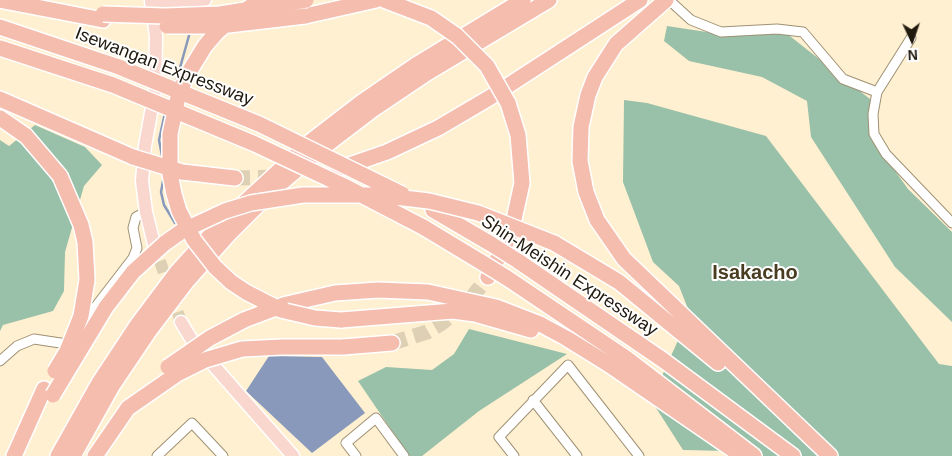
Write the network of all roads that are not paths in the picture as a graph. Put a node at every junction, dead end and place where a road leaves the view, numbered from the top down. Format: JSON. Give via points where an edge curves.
{"nodes":[{"id":1,"x":0,"y":0,"type":"edge"},
{"id":2,"x":208,"y":0,"type":"edge"},
{"id":3,"x":261,"y":0,"type":"edge"},
{"id":4,"x":306,"y":0,"type":"edge"},
{"id":5,"x":376,"y":0,"type":"edge"},
{"id":6,"x":384,"y":0,"type":"edge"},
{"id":7,"x":523,"y":0,"type":"edge"},
{"id":8,"x":549,"y":0,"type":"edge"},
{"id":9,"x":640,"y":0,"type":"edge"},
{"id":10,"x":668,"y":0,"type":"edge"},
{"id":11,"x":151,"y":1,"type":"edge"},
{"id":12,"x":103,"y":17,"type":"junction"},
{"id":13,"x":0,"y":28,"type":"edge"},
{"id":14,"x":911,"y":38,"type":"dead end"},
{"id":15,"x":0,"y":48,"type":"edge"},
{"id":16,"x":877,"y":92,"type":"junction"},
{"id":17,"x":0,"y":99,"type":"edge"},
{"id":18,"x":0,"y":118,"type":"edge"},
{"id":19,"x":311,"y":149,"type":"joint"},
{"id":20,"x":295,"y":163,"type":"joint"},
{"id":21,"x":338,"y":169,"type":"dead end"},
{"id":22,"x":235,"y":178,"type":"tunnel mouth"},
{"id":23,"x":146,"y":212,"type":"junction"},
{"id":24,"x":952,"y":224,"type":"edge"},
{"id":25,"x":154,"y":244,"type":"tunnel mouth"},
{"id":26,"x":488,"y":277,"type":"tunnel mouth"},
{"id":27,"x":181,"y":322,"type":"tunnel mouth"},
{"id":28,"x":392,"y":344,"type":"tunnel mouth"},
{"id":29,"x":591,"y":354,"type":"junction"},
{"id":30,"x":0,"y":361,"type":"edge"},
{"id":31,"x":172,"y":371,"type":"junction"},
{"id":32,"x":48,"y":392,"type":"junction"},
{"id":33,"x":533,"y":400,"type":"junction"},
{"id":34,"x":14,"y":456,"type":"edge"},
{"id":35,"x":20,"y":456,"type":"edge"},
{"id":36,"x":58,"y":456,"type":"edge"},
{"id":37,"x":73,"y":456,"type":"edge"},
{"id":38,"x":95,"y":456,"type":"edge"},
{"id":39,"x":157,"y":456,"type":"edge"},
{"id":40,"x":223,"y":456,"type":"edge"},
{"id":41,"x":293,"y":456,"type":"edge"},
{"id":42,"x":356,"y":456,"type":"edge"},
{"id":43,"x":404,"y":456,"type":"edge"},
{"id":44,"x":513,"y":456,"type":"edge"},
{"id":45,"x":577,"y":456,"type":"edge"},
{"id":46,"x":639,"y":456,"type":"edge"},
{"id":47,"x":742,"y":456,"type":"edge"},
{"id":48,"x":754,"y":456,"type":"edge"},
{"id":49,"x":793,"y":456,"type":"edge"},
{"id":50,"x":830,"y":456,"type":"edge"}],
"edges":[{"from":1,"to":12,"type":"highway"},
{"from":2,"to":11,"type":"main road"},
{"from":3,"to":29,"type":"highway","bridge":true,"via":[[217,32],[195,60],[172,116],[170,174],[174,194],[194,240],[209,261],[231,282],[281,310],[341,320],[453,311],[529,329]]},
{"from":4,"to":12,"type":"highway","bridge":true,"via":[[211,15]]},
{"from":5,"to":12,"type":"highway","bridge":true,"via":[[305,16],[248,24],[193,26]]},
{"from":6,"to":26,"type":"highway","bridge":true,"via":[[431,18],[457,36],[487,66],[508,103],[518,135],[522,184],[511,232]]},
{"from":7,"to":36,"type":"highway","via":[[362,102],[310,142],[216,228],[177,272],[138,324],[99,383]]},
{"from":8,"to":37,"type":"highway","via":[[380,104],[274,189],[222,242],[149,331],[112,386]]},
{"from":9,"to":21,"type":"highway","via":[[438,128],[387,152]]},
{"from":10,"to":16,"type":"street","via":[[699,25],[721,32],[777,29],[802,32],[843,80]]},
{"from":10,"to":50,"type":"highway","via":[[616,44],[595,77],[581,127],[580,161],[586,192],[597,220],[624,259]]},
{"from":11,"to":23,"type":"main road","via":[[156,62],[142,181]]},
{"from":13,"to":19,"type":"highway","name":"Isewangan Expressway","bridge":true,"via":[[119,67],[259,124]]},
{"from":14,"to":16,"type":"street"},
{"from":15,"to":20,"type":"highway","name":"Isewangan Expressway","bridge":true,"via":[[113,85]]},
{"from":16,"to":24,"type":"street","via":[[872,126],[876,141]]},
{"from":17,"to":22,"type":"highway","bridge":true,"via":[[133,157],[182,172]]},
{"from":18,"to":32,"type":"highway","bridge":true,"via":[[26,136],[60,176],[85,242],[87,280],[83,308]]},
{"from":19,"to":49,"type":"highway","name":"Shin-Meishin Expressway","bridge":true,"via":[[433,210],[518,261],[663,360]]},
{"from":20,"to":48,"type":"highway","name":"Shin-Meishin Expressway","bridge":true,"via":[[423,227],[507,278],[626,358]]},
{"from":23,"to":25,"type":"main road"},
{"from":23,"to":30,"type":"street","via":[[136,217],[133,228],[137,248],[133,258],[93,310],[78,340],[67,344],[34,339],[17,346]]},
{"from":27,"to":41,"type":"main road","via":[[193,342]]},
{"from":28,"to":31,"type":"highway","bridge":true,"via":[[242,349]]},
{"from":29,"to":31,"type":"highway","bridge":true,"via":[[554,331],[516,314],[452,295],[402,290],[356,291],[283,305],[227,329]]},
{"from":29,"to":47,"type":"highway"},
{"from":31,"to":38,"type":"highway","via":[[128,408]]},
{"from":32,"to":34,"type":"highway"},
{"from":32,"to":35,"type":"highway"},
{"from":32,"to":50,"type":"highway","bridge":true,"via":[[133,272],[182,231],[234,208],[278,198],[352,194],[403,197],[478,213],[554,243],[591,263],[644,301]]},
{"from":33,"to":44,"type":"street","via":[[499,437]]},
{"from":33,"to":45,"type":"street"},
{"from":33,"to":46,"type":"street","via":[[568,365]]},
{"from":39,"to":40,"type":"street","via":[[192,423]]},
{"from":42,"to":43,"type":"street","via":[[346,443],[376,418]]}]}
